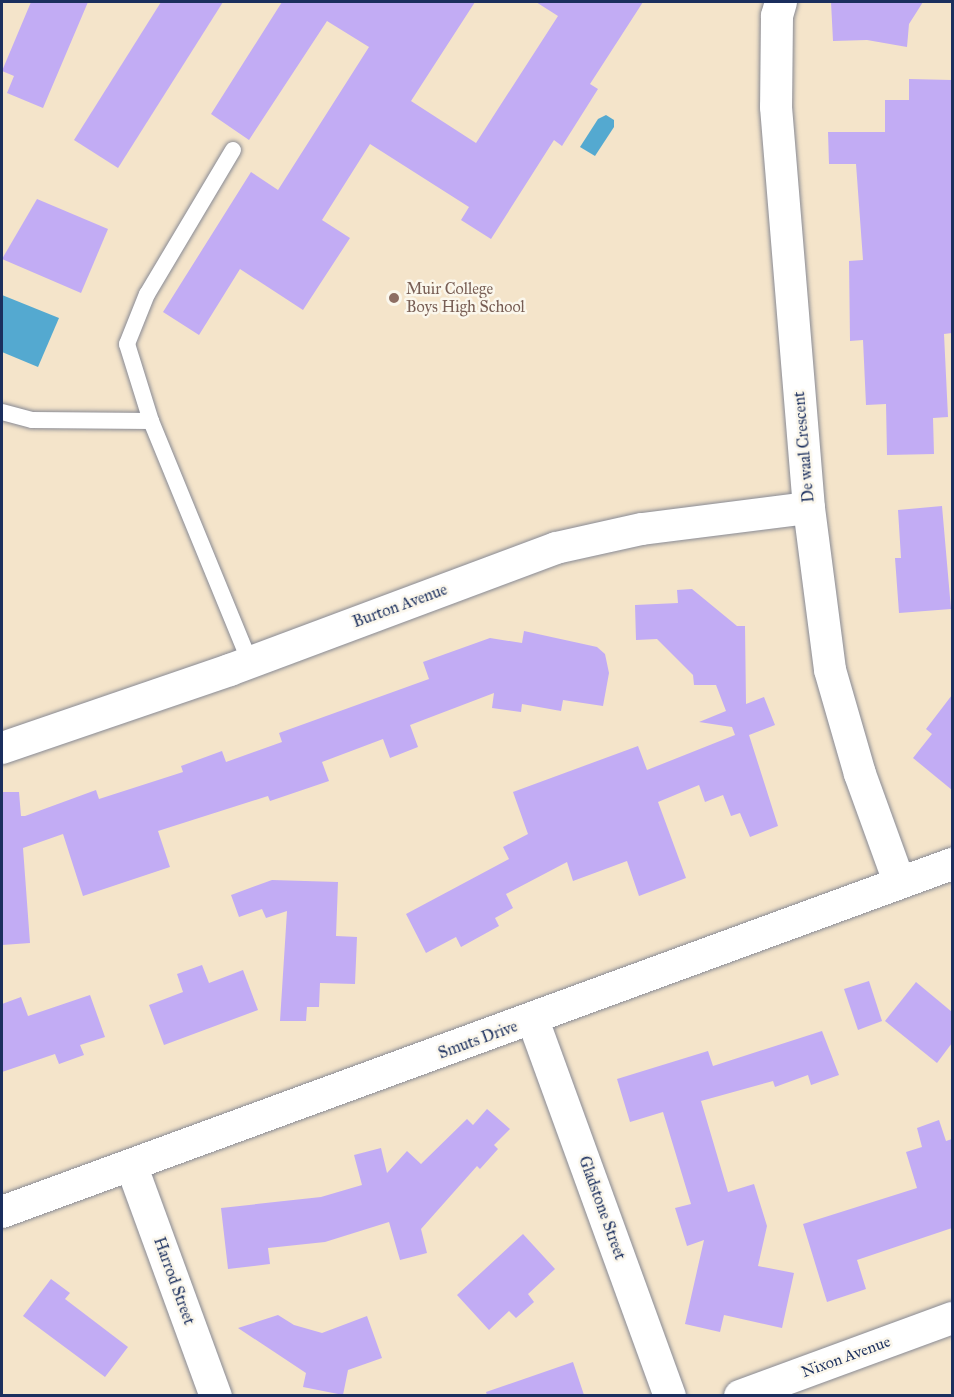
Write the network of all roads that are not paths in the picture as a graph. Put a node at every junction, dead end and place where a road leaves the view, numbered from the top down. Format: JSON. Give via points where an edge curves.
{"nodes":[{"id":1,"x":781,"y":2,"type":"edge"},
{"id":2,"x":233,"y":150,"type":"dead end"},
{"id":3,"x":2,"y":412,"type":"edge"},
{"id":4,"x":151,"y":421,"type":"junction"},
{"id":5,"x":809,"y":508,"type":"junction"},
{"id":6,"x":250,"y":662,"type":"junction"},
{"id":7,"x":2,"y":748,"type":"edge"},
{"id":8,"x":952,"y":864,"type":"edge"},
{"id":9,"x":899,"y":882,"type":"junction"},
{"id":10,"x":533,"y":1020,"type":"junction"},
{"id":11,"x":132,"y":1167,"type":"junction"},
{"id":12,"x":2,"y":1212,"type":"edge"},
{"id":13,"x":952,"y":1318,"type":"edge"},
{"id":14,"x":216,"y":1395,"type":"edge"},
{"id":15,"x":670,"y":1395,"type":"edge"},
{"id":16,"x":740,"y":1395,"type":"edge"}],
"edges":[{"from":1,"to":5,"type":"street","name":"De waal Crescent","via":[[777,16],[776,107]]},
{"from":2,"to":4,"type":"lane","via":[[132,325],[127,344]]},
{"from":3,"to":4,"type":"lane","via":[[32,420]]},
{"from":4,"to":6,"type":"lane"},
{"from":5,"to":6,"type":"street","name":"Burton Avenue","via":[[642,529],[556,548]]},
{"from":5,"to":9,"type":"street","name":"De waal Crescent","via":[[830,670],[857,764]]},
{"from":6,"to":7,"type":"street","name":"Burton Avenue"},
{"from":8,"to":9,"type":"street","name":"Smuts Drive"},
{"from":9,"to":10,"type":"street","name":"Smuts Drive"},
{"from":10,"to":11,"type":"street","name":"Smuts Drive"},
{"from":10,"to":15,"type":"street","name":"Gladstone Street"},
{"from":11,"to":12,"type":"street","name":"Smuts Drive"},
{"from":11,"to":14,"type":"street","name":"Harrod Street"},
{"from":13,"to":16,"type":"street","name":"Nixon Avenue"}]}
